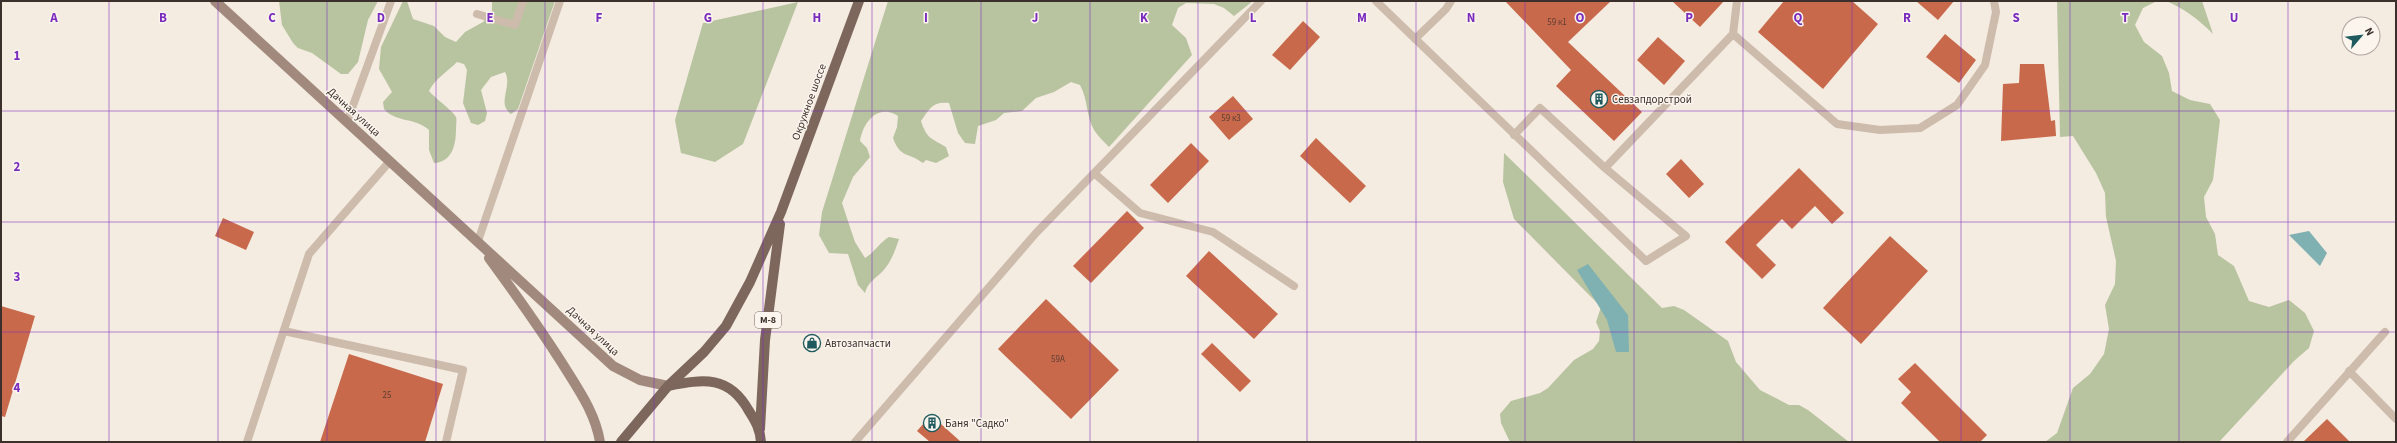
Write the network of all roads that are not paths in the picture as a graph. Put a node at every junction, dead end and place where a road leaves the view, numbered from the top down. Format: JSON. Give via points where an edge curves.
{"nodes":[{"id":1,"x":216,"y":1,"type":"edge"},
{"id":2,"x":391,"y":1,"type":"edge"},
{"id":3,"x":523,"y":1,"type":"edge"},
{"id":4,"x":560,"y":1,"type":"edge"},
{"id":5,"x":859,"y":1,"type":"edge"},
{"id":6,"x":1262,"y":1,"type":"edge"},
{"id":7,"x":1376,"y":1,"type":"edge"},
{"id":8,"x":1451,"y":1,"type":"edge"},
{"id":9,"x":1737,"y":1,"type":"edge"},
{"id":10,"x":1994,"y":1,"type":"edge"},
{"id":11,"x":476,"y":14,"type":"dead end"},
{"id":12,"x":1733,"y":34,"type":"junction"},
{"id":13,"x":1415,"y":39,"type":"junction"},
{"id":14,"x":347,"y":122,"type":"junction"},
{"id":15,"x":1514,"y":136,"type":"junction"},
{"id":16,"x":390,"y":161,"type":"junction"},
{"id":17,"x":1605,"y":168,"type":"junction"},
{"id":18,"x":1094,"y":173,"type":"junction"},
{"id":19,"x":781,"y":212,"type":"junction"},
{"id":20,"x":478,"y":241,"type":"junction"},
{"id":21,"x":1294,"y":286,"type":"dead end"},
{"id":22,"x":284,"y":331,"type":"junction"},
{"id":23,"x":2385,"y":332,"type":"dead end"},
{"id":24,"x":2349,"y":371,"type":"junction"},
{"id":25,"x":668,"y":386,"type":"junction"},
{"id":26,"x":2396,"y":419,"type":"edge"},
{"id":27,"x":760,"y":430,"type":"junction"},
{"id":28,"x":247,"y":442,"type":"edge"},
{"id":29,"x":446,"y":442,"type":"edge"},
{"id":30,"x":600,"y":442,"type":"edge"},
{"id":31,"x":621,"y":442,"type":"edge"},
{"id":32,"x":761,"y":442,"type":"edge"},
{"id":33,"x":855,"y":442,"type":"edge"},
{"id":34,"x":2286,"y":442,"type":"edge"}],
"edges":[{"from":1,"to":14,"type":"street","name":"Дачная улица"},
{"from":2,"to":14,"type":"lane"},
{"from":3,"to":11,"type":"lane","via":[[515,25]]},
{"from":4,"to":20,"type":"lane"},
{"from":5,"to":19,"type":"main road","name":"Окружное шоссе","number":"М-8"},
{"from":6,"to":18,"type":"lane"},
{"from":7,"to":13,"type":"lane"},
{"from":8,"to":13,"type":"lane"},
{"from":9,"to":12,"type":"lane"},
{"from":10,"to":12,"type":"lane","via":[[1996,12],[1984,65],[1957,105],[1920,128],[1880,130],[1837,124]]},
{"from":12,"to":17,"type":"lane"},
{"from":13,"to":15,"type":"lane"},
{"from":14,"to":16,"type":"street","name":"Дачная улица"},
{"from":15,"to":17,"type":"lane","via":[[1540,108]]},
{"from":15,"to":17,"type":"lane","via":[[1646,261],[1686,236]]},
{"from":16,"to":20,"type":"street","name":"Дачная улица"},
{"from":16,"to":22,"type":"lane","via":[[309,254]]},
{"from":18,"to":21,"type":"lane","via":[[1140,213],[1213,232]]},
{"from":18,"to":33,"type":"lane","via":[[1036,233]]},
{"from":19,"to":25,"type":"main road","name":"Окружное шоссе","number":"М-8","via":[[750,282],[726,326],[704,352]]},
{"from":19,"to":27,"type":"main road","name":"Окружное шоссе","number":"М-8","via":[[765,340]]},
{"from":20,"to":25,"type":"street","name":"Дачная улица","via":[[613,366],[640,380]]},
{"from":20,"to":30,"type":"street","name":"Дачная улица","via":[[543,333],[589,407]]},
{"from":22,"to":28,"type":"lane"},
{"from":22,"to":29,"type":"lane","via":[[463,370]]},
{"from":23,"to":24,"type":"lane"},
{"from":24,"to":26,"type":"lane"},
{"from":24,"to":34,"type":"lane"},
{"from":25,"to":27,"type":"main road","name":"Окружное шоссе","number":"М-8","via":[[694,381],[712,381],[732,388],[745,403]]},
{"from":25,"to":31,"type":"main road","name":"Окружное шоссе","number":"М-8"},
{"from":27,"to":32,"type":"main road","name":"Окружное шоссе","number":"М-8"}]}
